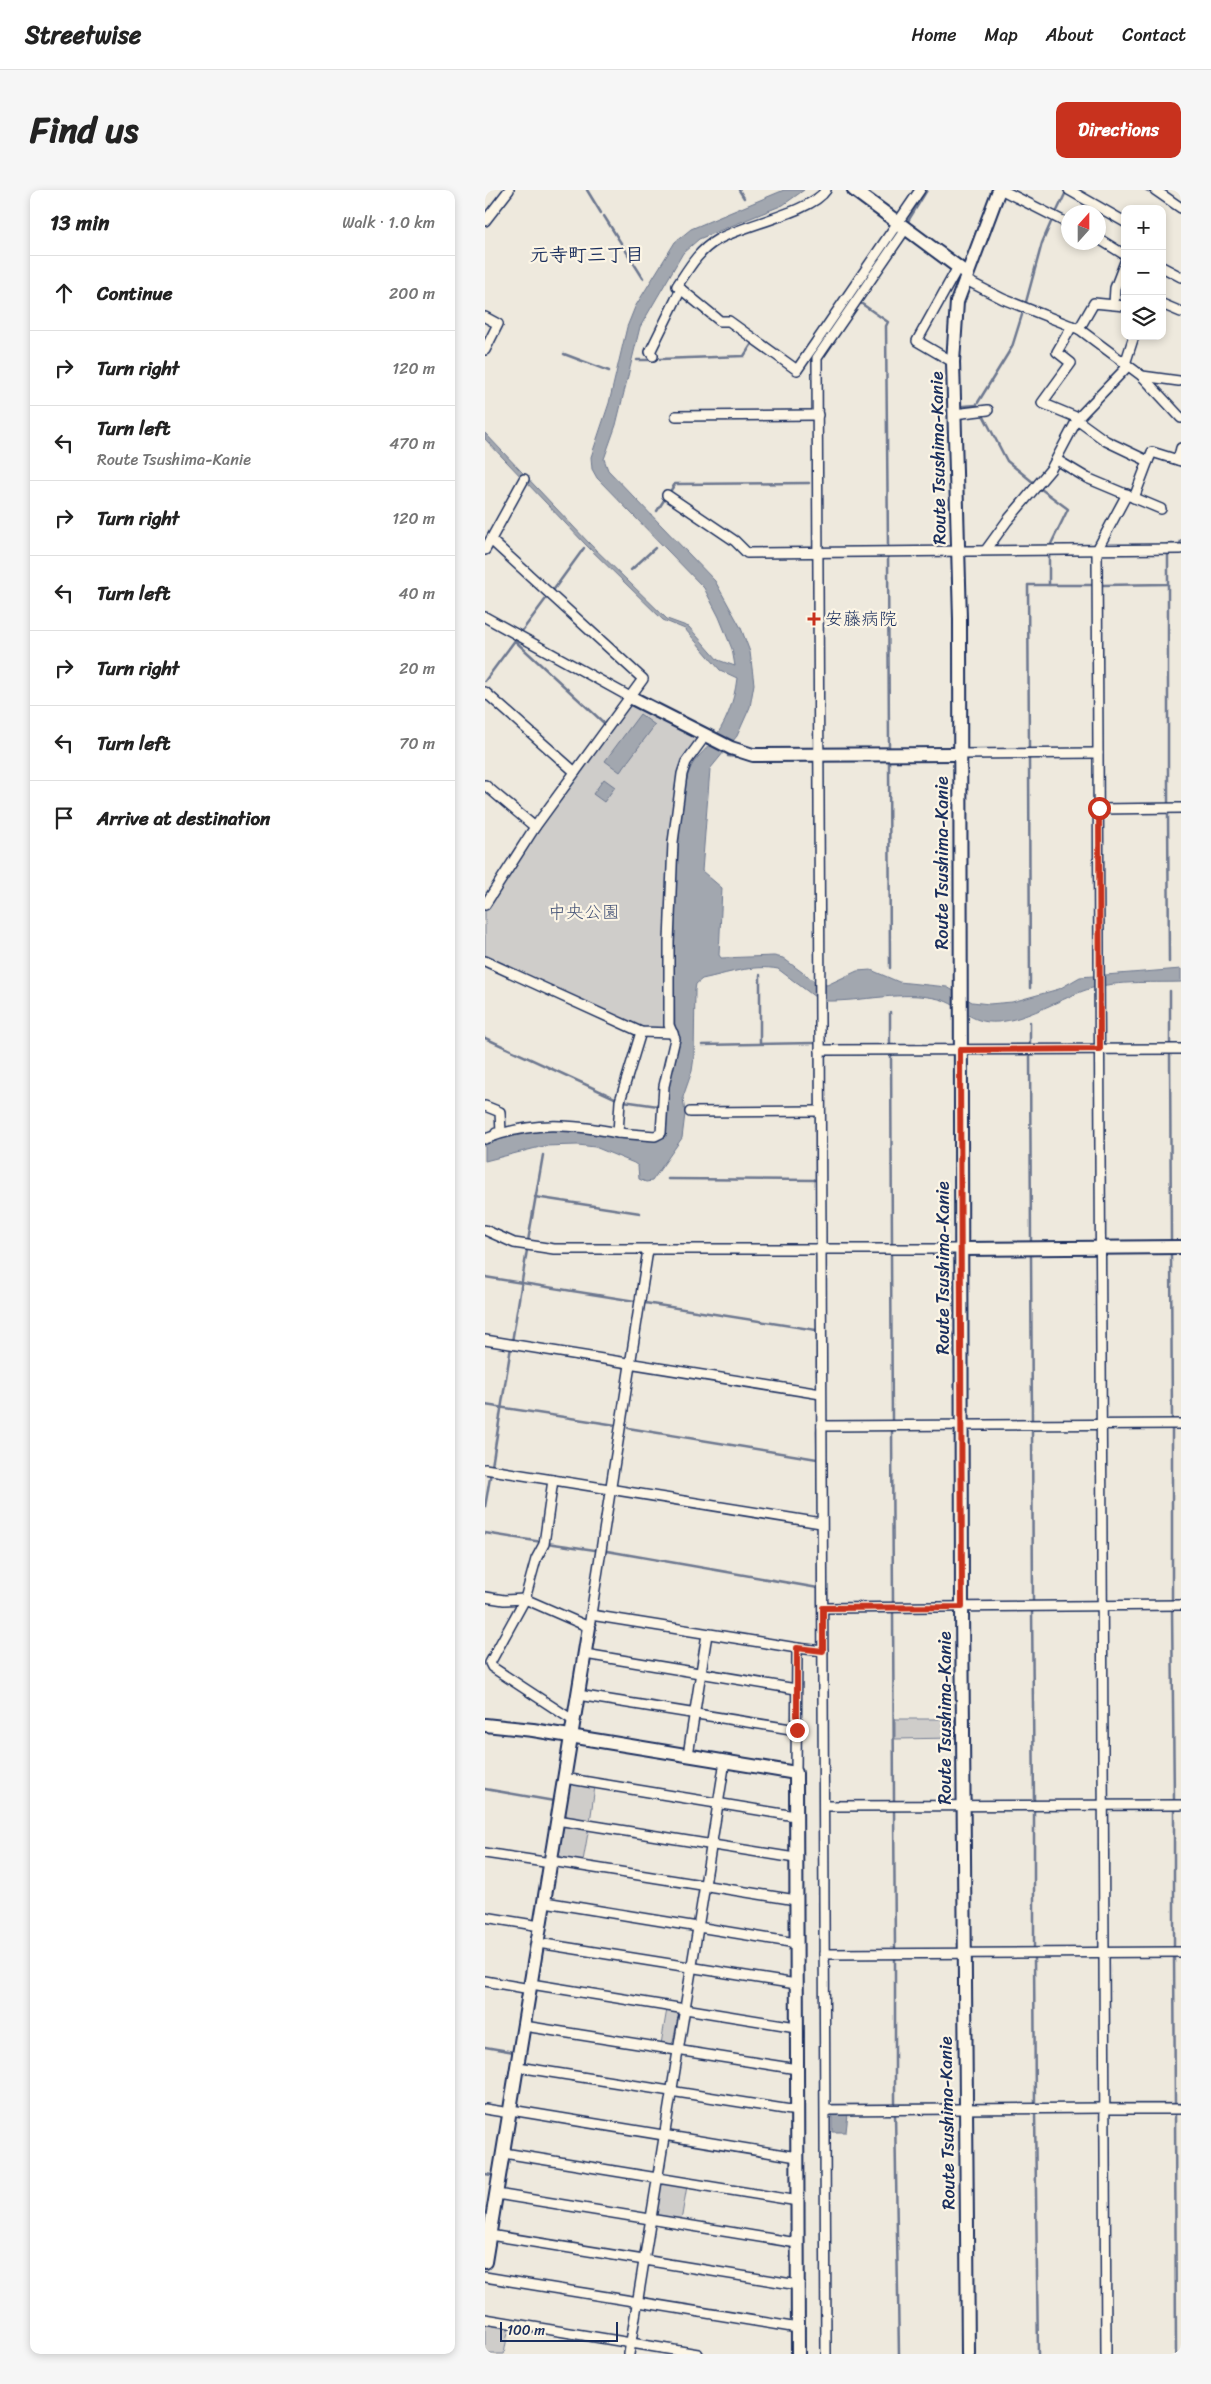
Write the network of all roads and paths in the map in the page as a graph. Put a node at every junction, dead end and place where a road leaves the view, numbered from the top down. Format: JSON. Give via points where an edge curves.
{"nodes":[{"id":1,"x":509,"y":190,"type":"edge"},
{"id":2,"x":826,"y":190,"type":"edge"},
{"id":3,"x":854,"y":190,"type":"edge"},
{"id":4,"x":920,"y":190,"type":"edge"},
{"id":5,"x":1001,"y":190,"type":"edge"},
{"id":6,"x":1069,"y":190,"type":"edge"},
{"id":7,"x":1155,"y":190,"type":"edge"},
{"id":8,"x":1181,"y":208,"type":"edge"},
{"id":9,"x":1061,"y":220,"type":"edge"},
{"id":10,"x":1121,"y":220,"type":"edge"},
{"id":11,"x":485,"y":221,"type":"edge"},
{"id":12,"x":902,"y":225,"type":"junction"},
{"id":13,"x":1106,"y":243,"type":"edge"},
{"id":14,"x":1121,"y":253,"type":"edge"},
{"id":15,"x":1166,"y":269,"type":"edge"},
{"id":16,"x":1121,"y":272,"type":"edge"},
{"id":17,"x":963,"y":273,"type":"junction"},
{"id":18,"x":1181,"y":277,"type":"edge"},
{"id":19,"x":681,"y":289,"type":"junction"},
{"id":20,"x":1114,"y":304,"type":"junction"},
{"id":21,"x":1121,"y":305,"type":"edge"},
{"id":22,"x":1166,"y":305,"type":"edge"},
{"id":23,"x":1181,"y":310,"type":"edge"},
{"id":24,"x":485,"y":317,"type":"edge"},
{"id":25,"x":1076,"y":328,"type":"junction"},
{"id":26,"x":1133,"y":340,"type":"edge"},
{"id":27,"x":485,"y":350,"type":"edge"},
{"id":28,"x":653,"y":356,"type":"dead end"},
{"id":29,"x":953,"y":362,"type":"junction"},
{"id":30,"x":1127,"y":365,"type":"junction"},
{"id":31,"x":1142,"y":376,"type":"junction"},
{"id":32,"x":1180,"y":379,"type":"edge"},
{"id":33,"x":988,"y":410,"type":"dead end"},
{"id":34,"x":954,"y":414,"type":"junction"},
{"id":35,"x":818,"y":415,"type":"junction"},
{"id":36,"x":676,"y":416,"type":"dead end"},
{"id":37,"x":1181,"y":418,"type":"edge"},
{"id":38,"x":1078,"y":419,"type":"junction"},
{"id":39,"x":1181,"y":448,"type":"edge"},
{"id":40,"x":1057,"y":460,"type":"junction"},
{"id":41,"x":1180,"y":460,"type":"edge"},
{"id":42,"x":1148,"y":461,"type":"junction"},
{"id":43,"x":524,"y":479,"type":"dead end"},
{"id":44,"x":667,"y":495,"type":"dead end"},
{"id":45,"x":1130,"y":496,"type":"junction"},
{"id":46,"x":1161,"y":508,"type":"dead end"},
{"id":47,"x":491,"y":540,"type":"junction"},
{"id":48,"x":1181,"y":549,"type":"edge"},
{"id":49,"x":485,"y":550,"type":"edge"},
{"id":50,"x":986,"y":550,"type":"junction"},
{"id":51,"x":1097,"y":550,"type":"junction"},
{"id":52,"x":958,"y":551,"type":"junction"},
{"id":53,"x":819,"y":552,"type":"junction"},
{"id":54,"x":485,"y":617,"type":"edge"},
{"id":55,"x":485,"y":692,"type":"edge"},
{"id":56,"x":630,"y":697,"type":"junction"},
{"id":57,"x":709,"y":737,"type":"junction"},
{"id":58,"x":1098,"y":753,"type":"junction"},
{"id":59,"x":816,"y":754,"type":"junction"},
{"id":60,"x":959,"y":754,"type":"junction"},
{"id":61,"x":575,"y":772,"type":"junction"},
{"id":62,"x":485,"y":786,"type":"edge"},
{"id":63,"x":1099,"y":808,"type":"junction"},
{"id":64,"x":1181,"y":808,"type":"edge"},
{"id":65,"x":535,"y":827,"type":"junction"},
{"id":66,"x":485,"y":905,"type":"edge"},
{"id":67,"x":485,"y":961,"type":"edge"},
{"id":68,"x":641,"y":1032,"type":"junction"},
{"id":69,"x":673,"y":1033,"type":"junction"},
{"id":70,"x":1100,"y":1049,"type":"junction"},
{"id":71,"x":1181,"y":1049,"type":"edge"},
{"id":72,"x":820,"y":1050,"type":"junction"},
{"id":73,"x":960,"y":1050,"type":"junction"},
{"id":74,"x":485,"y":1106,"type":"edge"},
{"id":75,"x":819,"y":1111,"type":"junction"},
{"id":76,"x":690,"y":1112,"type":"dead end"},
{"id":77,"x":485,"y":1133,"type":"edge"},
{"id":78,"x":501,"y":1133,"type":"junction"},
{"id":79,"x":618,"y":1133,"type":"junction"},
{"id":80,"x":485,"y":1139,"type":"edge"},
{"id":81,"x":485,"y":1230,"type":"edge"},
{"id":82,"x":1181,"y":1247,"type":"edge"},
{"id":83,"x":1101,"y":1248,"type":"junction"},
{"id":84,"x":821,"y":1249,"type":"junction"},
{"id":85,"x":961,"y":1249,"type":"junction"},
{"id":86,"x":648,"y":1250,"type":"junction"},
{"id":87,"x":485,"y":1340,"type":"edge"},
{"id":88,"x":631,"y":1364,"type":"junction"},
{"id":89,"x":819,"y":1394,"type":"junction"},
{"id":90,"x":1181,"y":1424,"type":"edge"},
{"id":91,"x":1101,"y":1425,"type":"junction"},
{"id":92,"x":822,"y":1426,"type":"junction"},
{"id":93,"x":961,"y":1426,"type":"junction"},
{"id":94,"x":485,"y":1469,"type":"edge"},
{"id":95,"x":553,"y":1480,"type":"junction"},
{"id":96,"x":611,"y":1488,"type":"junction"},
{"id":97,"x":819,"y":1522,"type":"junction"},
{"id":98,"x":485,"y":1597,"type":"edge"},
{"id":99,"x":525,"y":1599,"type":"junction"},
{"id":100,"x":1102,"y":1605,"type":"junction"},
{"id":101,"x":1181,"y":1605,"type":"edge"},
{"id":102,"x":962,"y":1607,"type":"junction"},
{"id":103,"x":823,"y":1608,"type":"junction"},
{"id":104,"x":590,"y":1621,"type":"junction"},
{"id":105,"x":707,"y":1634,"type":"junction"},
{"id":106,"x":797,"y":1648,"type":"junction"},
{"id":107,"x":821,"y":1651,"type":"junction"},
{"id":108,"x":585,"y":1654,"type":"junction"},
{"id":109,"x":701,"y":1674,"type":"junction"},
{"id":110,"x":796,"y":1690,"type":"junction"},
{"id":111,"x":578,"y":1695,"type":"junction"},
{"id":112,"x":695,"y":1713,"type":"junction"},
{"id":113,"x":574,"y":1721,"type":"junction"},
{"id":114,"x":485,"y":1725,"type":"edge"},
{"id":115,"x":797,"y":1730,"type":"junction"},
{"id":116,"x":571,"y":1736,"type":"junction"},
{"id":117,"x":688,"y":1755,"type":"junction"},
{"id":118,"x":725,"y":1761,"type":"junction"},
{"id":119,"x":796,"y":1773,"type":"junction"},
{"id":120,"x":564,"y":1778,"type":"junction"},
{"id":121,"x":719,"y":1803,"type":"junction"},
{"id":122,"x":1181,"y":1804,"type":"edge"},
{"id":123,"x":1104,"y":1805,"type":"junction"},
{"id":124,"x":824,"y":1806,"type":"junction"},
{"id":125,"x":963,"y":1806,"type":"junction"},
{"id":126,"x":795,"y":1816,"type":"junction"},
{"id":127,"x":557,"y":1820,"type":"junction"},
{"id":128,"x":712,"y":1843,"type":"junction"},
{"id":129,"x":485,"y":1853,"type":"edge"},
{"id":130,"x":795,"y":1858,"type":"junction"},
{"id":131,"x":551,"y":1862,"type":"junction"},
{"id":132,"x":705,"y":1885,"type":"junction"},
{"id":133,"x":796,"y":1900,"type":"junction"},
{"id":134,"x":545,"y":1902,"type":"junction"},
{"id":135,"x":485,"y":1917,"type":"edge"},
{"id":136,"x":541,"y":1926,"type":"junction"},
{"id":137,"x":699,"y":1927,"type":"junction"},
{"id":138,"x":538,"y":1943,"type":"junction"},
{"id":139,"x":796,"y":1943,"type":"junction"},
{"id":140,"x":1104,"y":1952,"type":"junction"},
{"id":141,"x":1181,"y":1952,"type":"edge"},
{"id":142,"x":963,"y":1953,"type":"junction"},
{"id":143,"x":824,"y":1954,"type":"junction"},
{"id":144,"x":692,"y":1967,"type":"junction"},
{"id":145,"x":485,"y":1981,"type":"edge"},
{"id":146,"x":796,"y":1984,"type":"junction"},
{"id":147,"x":531,"y":1986,"type":"junction"},
{"id":148,"x":685,"y":2009,"type":"junction"},
{"id":149,"x":524,"y":2026,"type":"junction"},
{"id":150,"x":797,"y":2027,"type":"junction"},
{"id":151,"x":678,"y":2050,"type":"junction"},
{"id":152,"x":518,"y":2067,"type":"junction"},
{"id":153,"x":797,"y":2070,"type":"junction"},
{"id":154,"x":672,"y":2090,"type":"junction"},
{"id":155,"x":1105,"y":2106,"type":"junction"},
{"id":156,"x":485,"y":2109,"type":"edge"},
{"id":157,"x":964,"y":2109,"type":"junction"},
{"id":158,"x":1181,"y":2109,"type":"edge"},
{"id":159,"x":826,"y":2110,"type":"junction"},
{"id":160,"x":510,"y":2111,"type":"junction"},
{"id":161,"x":797,"y":2111,"type":"junction"},
{"id":162,"x":665,"y":2134,"type":"junction"},
{"id":163,"x":504,"y":2153,"type":"junction"},
{"id":164,"x":797,"y":2157,"type":"junction"},
{"id":165,"x":658,"y":2178,"type":"junction"},
{"id":166,"x":497,"y":2194,"type":"junction"},
{"id":167,"x":797,"y":2201,"type":"junction"},
{"id":168,"x":651,"y":2220,"type":"junction"},
{"id":169,"x":488,"y":2237,"type":"edge"},
{"id":170,"x":797,"y":2243,"type":"junction"},
{"id":171,"x":644,"y":2261,"type":"junction"},
{"id":172,"x":485,"y":2262,"type":"edge"},
{"id":173,"x":485,"y":2277,"type":"edge"},
{"id":174,"x":797,"y":2285,"type":"junction"},
{"id":175,"x":637,"y":2302,"type":"junction"},
{"id":176,"x":485,"y":2319,"type":"edge"},
{"id":177,"x":798,"y":2328,"type":"junction"},
{"id":178,"x":631,"y":2343,"type":"junction"},
{"id":179,"x":629,"y":2354,"type":"edge"},
{"id":180,"x":698,"y":2354,"type":"edge"},
{"id":181,"x":798,"y":2354,"type":"edge"},
{"id":182,"x":826,"y":2354,"type":"edge"},
{"id":183,"x":968,"y":2354,"type":"edge"},
{"id":184,"x":1106,"y":2354,"type":"edge"}],
"edges":[{"from":1,"to":11,"type":"street"},
{"from":2,"to":19,"type":"street","via":[[807,204],[718,239],[699,252],[677,286]]},
{"from":3,"to":12,"type":"street"},
{"from":4,"to":12,"type":"street"},
{"from":5,"to":9,"type":"street"},
{"from":5,"to":17,"type":"street","name":"Route Tsushima-Kanie"},
{"from":6,"to":10,"type":"street"},
{"from":7,"to":8,"type":"street"},
{"from":12,"to":17,"type":"street"},
{"from":12,"to":19,"type":"street","via":[[797,370],[729,321],[720,321]]},
{"from":12,"to":35,"type":"street","via":[[820,351],[817,358]]},
{"from":13,"to":14,"type":"street"},
{"from":15,"to":18,"type":"street"},
{"from":16,"to":20,"type":"street"},
{"from":17,"to":25,"type":"street","via":[[1003,299]]},
{"from":17,"to":29,"type":"street","name":"Route Tsushima-Kanie","via":[[956,308]]},
{"from":17,"to":29,"type":"street","via":[[917,341]]},
{"from":19,"to":28,"type":"street","via":[[650,352]]},
{"from":20,"to":21,"type":"street"},
{"from":20,"to":25,"type":"street","via":[[1094,303]]},
{"from":22,"to":23,"type":"street"},
{"from":24,"to":27,"type":"street","via":[[498,324]]},
{"from":25,"to":30,"type":"street"},
{"from":25,"to":38,"type":"street","via":[[1057,352],[1071,363],[1042,403]]},
{"from":26,"to":30,"type":"street"},
{"from":29,"to":34,"type":"street","name":"Route Tsushima-Kanie"},
{"from":30,"to":31,"type":"street"},
{"from":30,"to":38,"type":"street"},
{"from":31,"to":32,"type":"street"},
{"from":31,"to":37,"type":"street"},
{"from":33,"to":34,"type":"street"},
{"from":34,"to":52,"type":"street","name":"Route Tsushima-Kanie"},
{"from":35,"to":36,"type":"street"},
{"from":35,"to":53,"type":"street"},
{"from":38,"to":40,"type":"street"},
{"from":38,"to":42,"type":"street","via":[[1106,441]]},
{"from":39,"to":41,"type":"street"},
{"from":40,"to":45,"type":"street","via":[[1087,478]]},
{"from":40,"to":50,"type":"street"},
{"from":41,"to":42,"type":"street","via":[[1152,452]]},
{"from":42,"to":45,"type":"street"},
{"from":43,"to":47,"type":"street"},
{"from":44,"to":53,"type":"street","via":[[735,541],[747,553]]},
{"from":45,"to":46,"type":"street"},
{"from":45,"to":51,"type":"street"},
{"from":47,"to":49,"type":"street"},
{"from":47,"to":56,"type":"street","via":[[643,679]]},
{"from":48,"to":51,"type":"street"},
{"from":50,"to":51,"type":"street"},
{"from":50,"to":52,"type":"street"},
{"from":51,"to":58,"type":"street"},
{"from":52,"to":53,"type":"street"},
{"from":52,"to":60,"type":"street","name":"Route Tsushima-Kanie"},
{"from":53,"to":59,"type":"street"},
{"from":54,"to":56,"type":"street"},
{"from":55,"to":61,"type":"street"},
{"from":56,"to":57,"type":"street"},
{"from":56,"to":61,"type":"street"},
{"from":57,"to":59,"type":"street","via":[[753,754]]},
{"from":57,"to":69,"type":"street","via":[[686,762],[673,842],[669,1025]]},
{"from":58,"to":60,"type":"street"},
{"from":58,"to":63,"type":"street"},
{"from":59,"to":60,"type":"street"},
{"from":59,"to":72,"type":"street"},
{"from":60,"to":73,"type":"street","name":"Route Tsushima-Kanie"},
{"from":61,"to":65,"type":"street"},
{"from":62,"to":65,"type":"street"},
{"from":63,"to":64,"type":"street"},
{"from":63,"to":70,"type":"street"},
{"from":65,"to":66,"type":"street"},
{"from":67,"to":68,"type":"street"},
{"from":68,"to":69,"type":"street"},
{"from":68,"to":79,"type":"street","via":[[620,1101]]},
{"from":69,"to":79,"type":"street","via":[[675,1039],[663,1086],[661,1133],[655,1136]]},
{"from":70,"to":71,"type":"street"},
{"from":70,"to":73,"type":"street"},
{"from":70,"to":83,"type":"street"},
{"from":72,"to":73,"type":"street"},
{"from":72,"to":75,"type":"street"},
{"from":73,"to":85,"type":"street","name":"Route Tsushima-Kanie"},
{"from":74,"to":78,"type":"street","via":[[500,1112]]},
{"from":75,"to":76,"type":"street"},
{"from":75,"to":84,"type":"street"},
{"from":77,"to":78,"type":"street"},
{"from":78,"to":79,"type":"street","via":[[566,1124]]},
{"from":78,"to":80,"type":"street"},
{"from":81,"to":86,"type":"street","via":[[535,1248]]},
{"from":82,"to":83,"type":"street"},
{"from":83,"to":85,"type":"street"},
{"from":83,"to":91,"type":"street"},
{"from":84,"to":85,"type":"street"},
{"from":84,"to":86,"type":"street"},
{"from":84,"to":89,"type":"street"},
{"from":85,"to":93,"type":"street","name":"Route Tsushima-Kanie"},
{"from":86,"to":88,"type":"street"},
{"from":87,"to":88,"type":"street"},
{"from":88,"to":89,"type":"street"},
{"from":88,"to":96,"type":"street"},
{"from":89,"to":92,"type":"street"},
{"from":90,"to":91,"type":"street"},
{"from":91,"to":93,"type":"street"},
{"from":91,"to":100,"type":"street"},
{"from":92,"to":93,"type":"street"},
{"from":92,"to":97,"type":"street"},
{"from":93,"to":102,"type":"street","name":"Route Tsushima-Kanie"},
{"from":94,"to":95,"type":"street"},
{"from":95,"to":96,"type":"street"},
{"from":95,"to":99,"type":"street","via":[[544,1544],[536,1559]]},
{"from":96,"to":97,"type":"street"},
{"from":96,"to":104,"type":"street"},
{"from":97,"to":103,"type":"street"},
{"from":98,"to":99,"type":"street"},
{"from":99,"to":104,"type":"street"},
{"from":99,"to":113,"type":"street","via":[[490,1663]]},
{"from":100,"to":101,"type":"street"},
{"from":100,"to":102,"type":"street"},
{"from":100,"to":123,"type":"street"},
{"from":102,"to":103,"type":"street"},
{"from":102,"to":125,"type":"street","name":"Route Tsushima-Kanie"},
{"from":103,"to":107,"type":"street"},
{"from":104,"to":105,"type":"street"},
{"from":104,"to":108,"type":"street"},
{"from":105,"to":106,"type":"street"},
{"from":105,"to":109,"type":"street"},
{"from":106,"to":107,"type":"street"},
{"from":106,"to":110,"type":"street"},
{"from":107,"to":124,"type":"street"},
{"from":108,"to":109,"type":"street"},
{"from":108,"to":111,"type":"street"},
{"from":109,"to":110,"type":"street"},
{"from":109,"to":112,"type":"street"},
{"from":110,"to":115,"type":"street"},
{"from":111,"to":112,"type":"street"},
{"from":111,"to":113,"type":"street"},
{"from":112,"to":115,"type":"street"},
{"from":112,"to":117,"type":"street"},
{"from":113,"to":116,"type":"street"},
{"from":114,"to":116,"type":"street"},
{"from":115,"to":119,"type":"street"},
{"from":116,"to":117,"type":"street"},
{"from":116,"to":120,"type":"street"},
{"from":117,"to":118,"type":"street"},
{"from":118,"to":119,"type":"street"},
{"from":118,"to":121,"type":"street"},
{"from":119,"to":126,"type":"street"},
{"from":120,"to":121,"type":"street"},
{"from":120,"to":127,"type":"street"},
{"from":121,"to":126,"type":"street"},
{"from":121,"to":128,"type":"street"},
{"from":122,"to":123,"type":"street"},
{"from":123,"to":125,"type":"street"},
{"from":123,"to":140,"type":"street"},
{"from":124,"to":125,"type":"street"},
{"from":124,"to":143,"type":"street"},
{"from":125,"to":142,"type":"street","name":"Route Tsushima-Kanie"},
{"from":126,"to":130,"type":"street"},
{"from":127,"to":128,"type":"street"},
{"from":127,"to":131,"type":"street"},
{"from":128,"to":130,"type":"street"},
{"from":128,"to":132,"type":"street"},
{"from":129,"to":131,"type":"street"},
{"from":130,"to":133,"type":"street"},
{"from":131,"to":132,"type":"street"},
{"from":131,"to":134,"type":"street"},
{"from":132,"to":133,"type":"street"},
{"from":132,"to":137,"type":"street"},
{"from":133,"to":139,"type":"street"},
{"from":134,"to":136,"type":"street"},
{"from":134,"to":137,"type":"street"},
{"from":135,"to":136,"type":"street"},
{"from":136,"to":138,"type":"street"},
{"from":137,"to":139,"type":"street"},
{"from":137,"to":144,"type":"street"},
{"from":138,"to":144,"type":"street"},
{"from":138,"to":147,"type":"street"},
{"from":139,"to":146,"type":"street"},
{"from":140,"to":141,"type":"street"},
{"from":140,"to":142,"type":"street"},
{"from":140,"to":155,"type":"street"},
{"from":142,"to":143,"type":"street"},
{"from":142,"to":157,"type":"street","name":"Route Tsushima-Kanie"},
{"from":143,"to":159,"type":"street"},
{"from":144,"to":146,"type":"street"},
{"from":144,"to":148,"type":"street"},
{"from":145,"to":147,"type":"street"},
{"from":146,"to":150,"type":"street"},
{"from":147,"to":148,"type":"street"},
{"from":147,"to":149,"type":"street"},
{"from":148,"to":150,"type":"street"},
{"from":148,"to":151,"type":"street"},
{"from":149,"to":151,"type":"street"},
{"from":149,"to":152,"type":"street"},
{"from":150,"to":153,"type":"street"},
{"from":151,"to":153,"type":"street"},
{"from":151,"to":154,"type":"street"},
{"from":152,"to":154,"type":"street"},
{"from":152,"to":160,"type":"street"},
{"from":153,"to":161,"type":"street"},
{"from":154,"to":161,"type":"street"},
{"from":154,"to":162,"type":"street"},
{"from":155,"to":157,"type":"street"},
{"from":155,"to":158,"type":"street"},
{"from":155,"to":184,"type":"street"},
{"from":156,"to":160,"type":"street"},
{"from":157,"to":159,"type":"street"},
{"from":157,"to":183,"type":"street","name":"Route Tsushima-Kanie"},
{"from":159,"to":182,"type":"street"},
{"from":160,"to":162,"type":"street"},
{"from":160,"to":163,"type":"street"},
{"from":161,"to":164,"type":"street"},
{"from":162,"to":164,"type":"street"},
{"from":162,"to":165,"type":"street"},
{"from":163,"to":165,"type":"street"},
{"from":163,"to":166,"type":"street"},
{"from":164,"to":167,"type":"street"},
{"from":165,"to":167,"type":"street"},
{"from":165,"to":168,"type":"street"},
{"from":166,"to":168,"type":"street"},
{"from":166,"to":169,"type":"street"},
{"from":167,"to":170,"type":"street"},
{"from":168,"to":170,"type":"street"},
{"from":168,"to":171,"type":"street"},
{"from":169,"to":171,"type":"street"},
{"from":169,"to":172,"type":"street"},
{"from":170,"to":174,"type":"street"},
{"from":171,"to":174,"type":"street"},
{"from":171,"to":175,"type":"street"},
{"from":173,"to":175,"type":"street"},
{"from":174,"to":177,"type":"street"},
{"from":175,"to":177,"type":"street"},
{"from":175,"to":178,"type":"street"},
{"from":176,"to":178,"type":"street"},
{"from":177,"to":181,"type":"street"},
{"from":178,"to":179,"type":"street"},
{"from":178,"to":180,"type":"street"}]}
